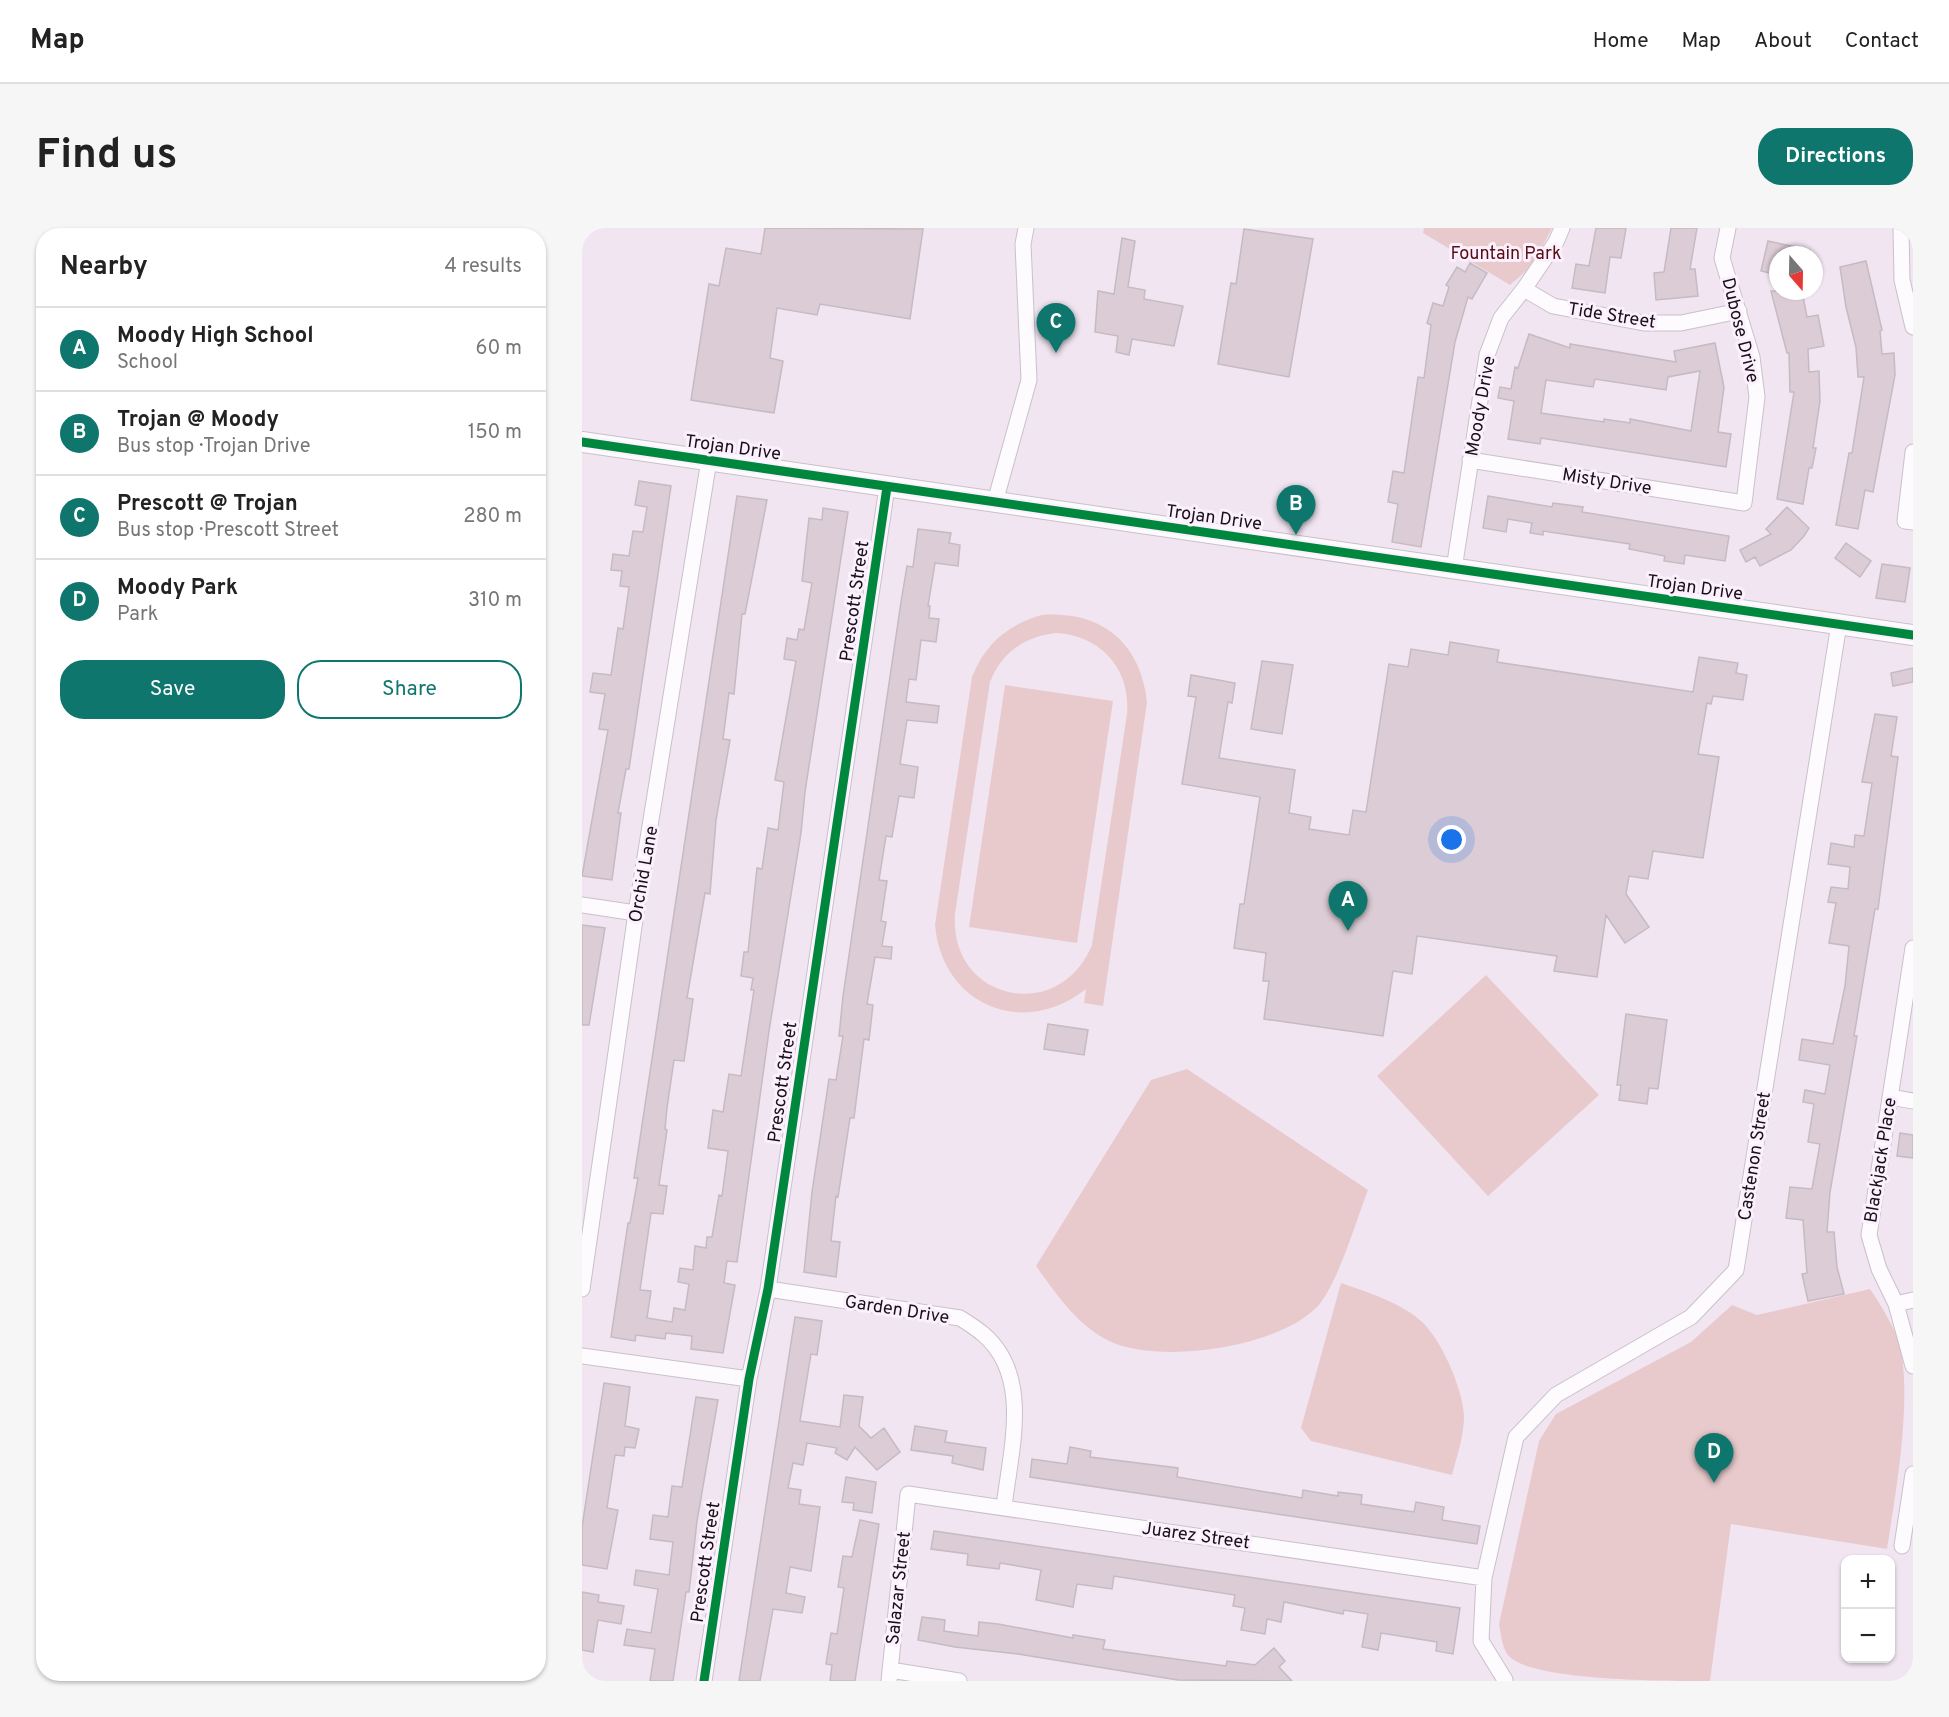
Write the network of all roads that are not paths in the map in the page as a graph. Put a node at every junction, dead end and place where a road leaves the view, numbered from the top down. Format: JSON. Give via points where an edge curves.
{"nodes":[{"id":1,"x":1026,"y":228,"type":"edge"},
{"id":2,"x":1562,"y":228,"type":"edge"},
{"id":3,"x":1728,"y":228,"type":"edge"},
{"id":4,"x":1901,"y":228,"type":"edge"},
{"id":5,"x":1524,"y":290,"type":"junction"},
{"id":6,"x":1739,"y":311,"type":"junction"},
{"id":7,"x":1913,"y":327,"type":"edge"},
{"id":8,"x":582,"y":442,"type":"edge"},
{"id":9,"x":1913,"y":452,"type":"edge"},
{"id":10,"x":709,"y":460,"type":"junction"},
{"id":11,"x":1470,"y":460,"type":"junction"},
{"id":12,"x":888,"y":487,"type":"junction"},
{"id":13,"x":995,"y":502,"type":"junction"},
{"id":14,"x":1744,"y":503,"type":"joint"},
{"id":15,"x":1909,"y":521,"type":"edge"},
{"id":16,"x":1454,"y":568,"type":"junction"},
{"id":17,"x":1839,"y":624,"type":"junction"},
{"id":18,"x":1913,"y":635,"type":"edge"},
{"id":19,"x":582,"y":905,"type":"edge"},
{"id":20,"x":636,"y":913,"type":"junction"},
{"id":21,"x":1913,"y":948,"type":"edge"},
{"id":22,"x":1890,"y":1097,"type":"junction"},
{"id":23,"x":1913,"y":1101,"type":"edge"},
{"id":24,"x":582,"y":1289,"type":"edge"},
{"id":25,"x":768,"y":1289,"type":"junction"},
{"id":26,"x":1913,"y":1300,"type":"edge"},
{"id":27,"x":1896,"y":1304,"type":"junction"},
{"id":28,"x":582,"y":1356,"type":"edge"},
{"id":29,"x":1913,"y":1366,"type":"edge"},
{"id":30,"x":749,"y":1379,"type":"junction"},
{"id":31,"x":1913,"y":1474,"type":"edge"},
{"id":32,"x":908,"y":1494,"type":"joint"},
{"id":33,"x":1004,"y":1507,"type":"junction"},
{"id":34,"x":1902,"y":1546,"type":"dead end"},
{"id":35,"x":1484,"y":1578,"type":"junction"},
{"id":36,"x":889,"y":1676,"type":"edge"},
{"id":37,"x":704,"y":1681,"type":"edge"},
{"id":38,"x":958,"y":1681,"type":"edge"},
{"id":39,"x":1509,"y":1681,"type":"edge"}],
"edges":[{"from":1,"to":13,"type":"street","via":[[1023,244],[1029,380]]},
{"from":2,"to":5,"type":"street","name":"Moody Drive"},
{"from":3,"to":6,"type":"street","name":"Dubose Drive","via":[[1722,258]]},
{"from":4,"to":7,"type":"street","via":[[1902,280]]},
{"from":5,"to":6,"type":"street","name":"Tide Street","via":[[1553,306],[1644,323],[1682,323]]},
{"from":5,"to":11,"type":"street","name":"Moody Drive","via":[[1501,318],[1487,355]]},
{"from":6,"to":14,"type":"street","name":"Dubose Drive","via":[[1752,357],[1757,397]]},
{"from":8,"to":10,"type":"street","name":"Trojan Drive"},
{"from":9,"to":15,"type":"street"},
{"from":10,"to":12,"type":"street","name":"Trojan Drive"},
{"from":10,"to":20,"type":"street","name":"Orchid Lane"},
{"from":11,"to":14,"type":"street","name":"Misty Drive"},
{"from":11,"to":16,"type":"street","name":"Moody Drive"},
{"from":12,"to":13,"type":"street","name":"Trojan Drive"},
{"from":12,"to":25,"type":"street","name":"Prescott Street"},
{"from":13,"to":16,"type":"street","name":"Trojan Drive"},
{"from":16,"to":17,"type":"street","name":"Trojan Drive"},
{"from":17,"to":18,"type":"street","name":"Trojan Drive"},
{"from":17,"to":35,"type":"street","name":"Castenon Street","via":[[1736,1270],[1691,1317],[1556,1395],[1516,1437]]},
{"from":19,"to":20,"type":"street"},
{"from":20,"to":24,"type":"street","name":"Orchid Lane"},
{"from":21,"to":22,"type":"street","name":"Blackjack Place"},
{"from":22,"to":23,"type":"street"},
{"from":22,"to":27,"type":"street","name":"Blackjack Place","via":[[1869,1236]]},
{"from":25,"to":30,"type":"street","name":"Prescott Street"},
{"from":25,"to":33,"type":"street","name":"Garden Drive","via":[[960,1318],[984,1335],[1000,1354],[1012,1379],[1015,1405]]},
{"from":26,"to":27,"type":"street"},
{"from":27,"to":29,"type":"street","name":"Blackjack Place"},
{"from":28,"to":30,"type":"street"},
{"from":30,"to":37,"type":"street","name":"Prescott Street"},
{"from":31,"to":34,"type":"street"},
{"from":32,"to":33,"type":"street","name":"Juarez Street"},
{"from":32,"to":36,"type":"street","name":"Salazar Street"},
{"from":33,"to":35,"type":"street","name":"Juarez Street"},
{"from":35,"to":39,"type":"street","name":"Castenon Street","via":[[1481,1641]]},
{"from":36,"to":38,"type":"street"}]}
